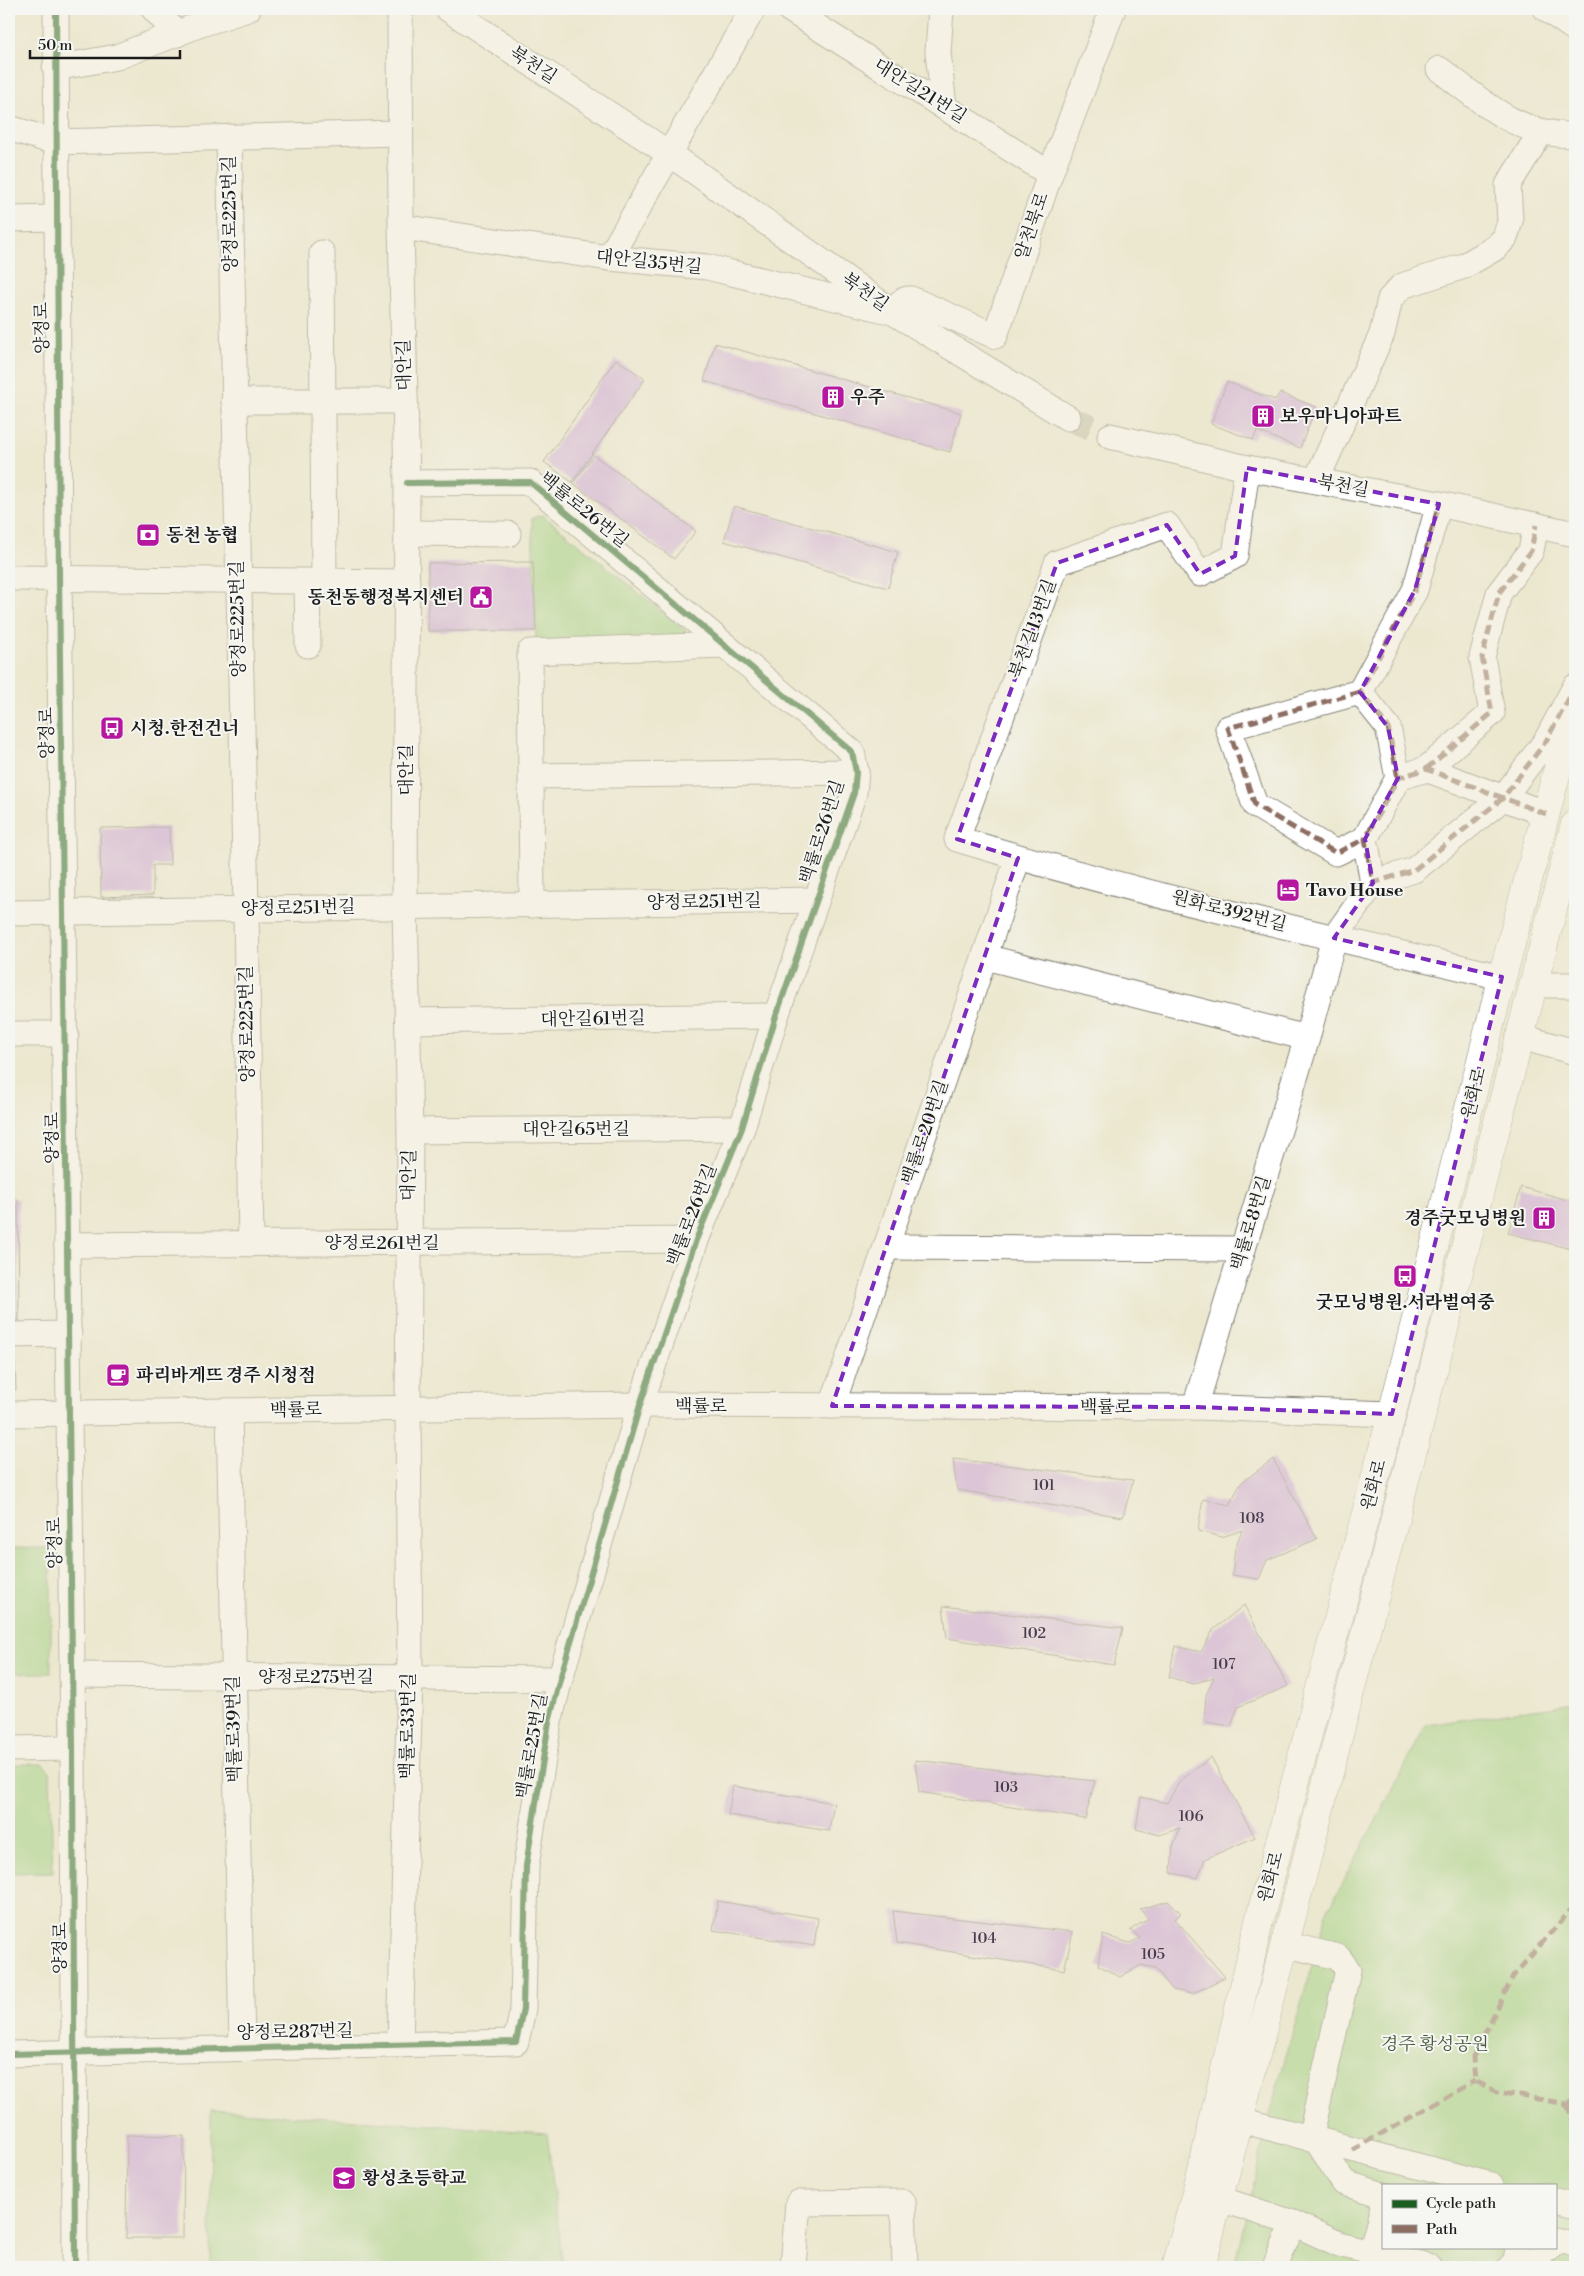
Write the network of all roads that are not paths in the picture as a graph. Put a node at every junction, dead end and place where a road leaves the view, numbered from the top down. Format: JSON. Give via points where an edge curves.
{"nodes":[{"id":1,"x":56,"y":9,"type":"edge"},
{"id":2,"x":154,"y":9,"type":"edge"},
{"id":3,"x":248,"y":9,"type":"edge"},
{"id":4,"x":400,"y":9,"type":"edge"},
{"id":5,"x":448,"y":9,"type":"edge"},
{"id":6,"x":753,"y":9,"type":"edge"},
{"id":7,"x":789,"y":9,"type":"edge"},
{"id":8,"x":941,"y":9,"type":"edge"},
{"id":9,"x":1114,"y":9,"type":"edge"},
{"id":10,"x":1546,"y":9,"type":"edge"},
{"id":11,"x":1575,"y":29,"type":"edge"},
{"id":12,"x":177,"y":34,"type":"junction"},
{"id":13,"x":56,"y":68,"type":"junction"},
{"id":14,"x":1439,"y":69,"type":"dead end"},
{"id":15,"x":944,"y":107,"type":"junction"},
{"id":16,"x":9,"y":128,"type":"edge"},
{"id":17,"x":1541,"y":132,"type":"junction"},
{"id":18,"x":400,"y":133,"type":"junction"},
{"id":19,"x":1575,"y":135,"type":"edge"},
{"id":20,"x":229,"y":137,"type":"junction"},
{"id":21,"x":55,"y":142,"type":"junction"},
{"id":22,"x":670,"y":154,"type":"junction"},
{"id":23,"x":1050,"y":174,"type":"junction"},
{"id":24,"x":56,"y":218,"type":"junction"},
{"id":25,"x":9,"y":219,"type":"edge"},
{"id":26,"x":401,"y":227,"type":"junction"},
{"id":27,"x":322,"y":253,"type":"dead end"},
{"id":28,"x":609,"y":258,"type":"junction"},
{"id":29,"x":893,"y":312,"type":"junction"},
{"id":30,"x":321,"y":400,"type":"junction"},
{"id":31,"x":234,"y":401,"type":"junction"},
{"id":32,"x":405,"y":401,"type":"junction"},
{"id":33,"x":1068,"y":418,"type":"tunnel mouth"},
{"id":34,"x":1110,"y":436,"type":"tunnel mouth"},
{"id":35,"x":1247,"y":468,"type":"junction"},
{"id":36,"x":1316,"y":481,"type":"junction"},
{"id":37,"x":407,"y":484,"type":"junction"},
{"id":38,"x":1440,"y":504,"type":"junction"},
{"id":39,"x":1536,"y":525,"type":"junction"},
{"id":40,"x":407,"y":533,"type":"junction"},
{"id":41,"x":508,"y":534,"type":"dead end"},
{"id":42,"x":1575,"y":534,"type":"edge"},
{"id":43,"x":9,"y":578,"type":"edge"},
{"id":44,"x":59,"y":578,"type":"junction"},
{"id":45,"x":238,"y":582,"type":"junction"},
{"id":46,"x":315,"y":582,"type":"junction"},
{"id":47,"x":407,"y":582,"type":"junction"},
{"id":48,"x":308,"y":645,"type":"dead end"},
{"id":49,"x":724,"y":645,"type":"junction"},
{"id":50,"x":1575,"y":687,"type":"edge"},
{"id":51,"x":1360,"y":692,"type":"junction"},
{"id":52,"x":1575,"y":704,"type":"edge"},
{"id":53,"x":1426,"y":769,"type":"junction"},
{"id":54,"x":856,"y":772,"type":"junction"},
{"id":55,"x":532,"y":776,"type":"junction"},
{"id":56,"x":1398,"y":778,"type":"junction"},
{"id":57,"x":1503,"y":798,"type":"junction"},
{"id":58,"x":1546,"y":814,"type":"junction"},
{"id":59,"x":1575,"y":824,"type":"edge"},
{"id":60,"x":957,"y":839,"type":"joint"},
{"id":61,"x":1365,"y":839,"type":"junction"},
{"id":62,"x":1018,"y":858,"type":"junction"},
{"id":63,"x":1374,"y":884,"type":"junction"},
{"id":64,"x":816,"y":900,"type":"junction"},
{"id":65,"x":532,"y":904,"type":"junction"},
{"id":66,"x":405,"y":906,"type":"junction"},
{"id":67,"x":246,"y":909,"type":"junction"},
{"id":68,"x":9,"y":912,"type":"edge"},
{"id":69,"x":65,"y":912,"type":"junction"},
{"id":70,"x":1334,"y":938,"type":"junction"},
{"id":71,"x":985,"y":957,"type":"junction"},
{"id":72,"x":1502,"y":977,"type":"junction"},
{"id":73,"x":1533,"y":985,"type":"junction"},
{"id":74,"x":1575,"y":985,"type":"edge"},
{"id":75,"x":776,"y":1016,"type":"junction"},
{"id":76,"x":409,"y":1021,"type":"junction"},
{"id":77,"x":9,"y":1034,"type":"edge"},
{"id":78,"x":66,"y":1034,"type":"junction"},
{"id":79,"x":1521,"y":1037,"type":"junction"},
{"id":80,"x":1307,"y":1038,"type":"junction"},
{"id":81,"x":1575,"y":1052,"type":"edge"},
{"id":82,"x":742,"y":1128,"type":"junction"},
{"id":83,"x":410,"y":1131,"type":"junction"},
{"id":84,"x":696,"y":1240,"type":"junction"},
{"id":85,"x":408,"y":1243,"type":"junction"},
{"id":86,"x":251,"y":1244,"type":"junction"},
{"id":87,"x":67,"y":1245,"type":"junction"},
{"id":88,"x":886,"y":1247,"type":"junction"},
{"id":89,"x":1243,"y":1249,"type":"junction"},
{"id":90,"x":69,"y":1334,"type":"junction"},
{"id":91,"x":9,"y":1335,"type":"edge"},
{"id":92,"x":640,"y":1405,"type":"junction"},
{"id":93,"x":832,"y":1406,"type":"junction"},
{"id":94,"x":1195,"y":1407,"type":"junction"},
{"id":95,"x":408,"y":1408,"type":"junction"},
{"id":96,"x":228,"y":1411,"type":"junction"},
{"id":97,"x":9,"y":1414,"type":"edge"},
{"id":98,"x":69,"y":1414,"type":"junction"},
{"id":99,"x":1392,"y":1414,"type":"junction"},
{"id":100,"x":1422,"y":1415,"type":"junction"},
{"id":101,"x":72,"y":1675,"type":"junction"},
{"id":102,"x":233,"y":1676,"type":"junction"},
{"id":103,"x":410,"y":1677,"type":"junction"},
{"id":104,"x":560,"y":1678,"type":"junction"},
{"id":105,"x":73,"y":1748,"type":"junction"},
{"id":106,"x":9,"y":1749,"type":"edge"},
{"id":107,"x":1284,"y":1944,"type":"junction"},
{"id":108,"x":516,"y":2042,"type":"joint"},
{"id":109,"x":400,"y":2045,"type":"junction"},
{"id":110,"x":242,"y":2048,"type":"junction"},
{"id":111,"x":75,"y":2052,"type":"junction"},
{"id":112,"x":9,"y":2054,"type":"edge"},
{"id":113,"x":1240,"y":2120,"type":"junction"},
{"id":114,"x":1313,"y":2140,"type":"junction"},
{"id":115,"x":1487,"y":2184,"type":"edge"},
{"id":116,"x":1382,"y":2195,"type":"edge"},
{"id":117,"x":1220,"y":2199,"type":"junction"},
{"id":118,"x":1556,"y":2201,"type":"edge"},
{"id":119,"x":1575,"y":2206,"type":"edge"},
{"id":120,"x":1382,"y":2211,"type":"edge"},
{"id":121,"x":1293,"y":2223,"type":"junction"},
{"id":122,"x":1518,"y":2248,"type":"edge"},
{"id":123,"x":1551,"y":2248,"type":"edge"},
{"id":124,"x":1371,"y":2252,"type":"junction"},
{"id":125,"x":75,"y":2267,"type":"edge"},
{"id":126,"x":793,"y":2267,"type":"edge"},
{"id":127,"x":905,"y":2267,"type":"edge"},
{"id":128,"x":1176,"y":2267,"type":"edge"},
{"id":129,"x":1201,"y":2267,"type":"edge"},
{"id":130,"x":1274,"y":2267,"type":"edge"},
{"id":131,"x":1429,"y":2267,"type":"edge"},
{"id":132,"x":1510,"y":2267,"type":"edge"},
{"id":133,"x":1536,"y":2267,"type":"edge"}],
"edges":[{"from":1,"to":13,"type":"street","name":"양정로"},
{"from":2,"to":12,"type":"street"},
{"from":3,"to":12,"type":"street"},
{"from":4,"to":18,"type":"street","name":"대안길"},
{"from":5,"to":22,"type":"street","name":"북천길"},
{"from":6,"to":22,"type":"street"},
{"from":7,"to":15,"type":"street","name":"대안길21번길"},
{"from":8,"to":15,"type":"street","via":[[938,52]]},
{"from":9,"to":23,"type":"street","name":"알천북로"},
{"from":10,"to":11,"type":"street"},
{"from":12,"to":13,"type":"street","via":[[117,57]]},
{"from":13,"to":21,"type":"street","name":"양정로"},
{"from":14,"to":17,"type":"street","via":[[1511,122]]},
{"from":15,"to":23,"type":"street","name":"대안길21번길"},
{"from":16,"to":21,"type":"street","name":"양정로225번길"},
{"from":17,"to":19,"type":"street"},
{"from":17,"to":36,"type":"street","via":[[1508,185],[1510,220],[1504,238],[1495,248],[1464,266],[1402,286],[1390,299],[1382,334]]},
{"from":18,"to":20,"type":"street"},
{"from":18,"to":26,"type":"street","name":"대안길"},
{"from":20,"to":21,"type":"street","name":"양정로225번길"},
{"from":20,"to":31,"type":"street","name":"양정로225번길"},
{"from":21,"to":24,"type":"street","name":"양정로"},
{"from":22,"to":28,"type":"street"},
{"from":22,"to":29,"type":"street","name":"북천길"},
{"from":23,"to":29,"type":"street","name":"알천북로","via":[[995,336],[911,298],[898,304]]},
{"from":24,"to":25,"type":"street"},
{"from":24,"to":44,"type":"street","name":"양정로"},
{"from":26,"to":28,"type":"street","name":"대안길35번길"},
{"from":26,"to":32,"type":"street","name":"대안길"},
{"from":27,"to":30,"type":"street"},
{"from":28,"to":29,"type":"street","name":"대안길35번길","via":[[707,267]]},
{"from":29,"to":33,"type":"street","name":"북천길"},
{"from":30,"to":31,"type":"street"},
{"from":30,"to":32,"type":"street"},
{"from":30,"to":46,"type":"street"},
{"from":31,"to":45,"type":"street","name":"양정로225번길"},
{"from":32,"to":37,"type":"street","name":"대안길"},
{"from":34,"to":35,"type":"street","name":"북천길"},
{"from":35,"to":36,"type":"street","name":"북천길"},
{"from":35,"to":60,"type":"street","name":"북천길13번길","via":[[1235,556],[1200,574],[1167,525],[1057,563]]},
{"from":36,"to":38,"type":"street","name":"북천길"},
{"from":37,"to":40,"type":"street","name":"대안길"},
{"from":37,"to":49,"type":"street","name":"백률로26번길","via":[[530,482]]},
{"from":38,"to":39,"type":"street","name":"북천길"},
{"from":38,"to":51,"type":"street","via":[[1415,590]]},
{"from":39,"to":42,"type":"street","name":"북천길"},
{"from":39,"to":53,"type":"street","via":[[1531,551],[1499,593],[1482,657],[1492,713]]},
{"from":40,"to":41,"type":"street"},
{"from":40,"to":47,"type":"street","name":"대안길"},
{"from":43,"to":44,"type":"street"},
{"from":44,"to":45,"type":"street"},
{"from":44,"to":69,"type":"street","name":"양정로"},
{"from":45,"to":46,"type":"street"},
{"from":45,"to":67,"type":"street","name":"양정로225번길"},
{"from":46,"to":47,"type":"street"},
{"from":46,"to":48,"type":"street"},
{"from":47,"to":66,"type":"street","name":"대안길"},
{"from":49,"to":54,"type":"street","name":"백률로26번길","via":[[852,752]]},
{"from":49,"to":55,"type":"street","via":[[530,652]]},
{"from":50,"to":57,"type":"street","via":[[1546,741]]},
{"from":51,"to":56,"type":"street","via":[[1388,727]]},
{"from":51,"to":61,"type":"street","via":[[1228,728],[1255,805],[1336,853]]},
{"from":52,"to":58,"type":"main road","name":"원화로"},
{"from":53,"to":56,"type":"street"},
{"from":53,"to":57,"type":"street"},
{"from":54,"to":55,"type":"street","name":"백률로26번길"},
{"from":54,"to":64,"type":"street","name":"백률로26번길","via":[[854,793]]},
{"from":55,"to":65,"type":"street"},
{"from":56,"to":61,"type":"street"},
{"from":57,"to":58,"type":"street"},
{"from":57,"to":63,"type":"street","via":[[1414,870]]},
{"from":58,"to":72,"type":"main road","name":"원화로"},
{"from":59,"to":73,"type":"main road","name":"원화로"},
{"from":60,"to":62,"type":"street","name":"원화로392번길"},
{"from":61,"to":63,"type":"street"},
{"from":62,"to":70,"type":"street","name":"원화로392번길"},
{"from":62,"to":71,"type":"street","name":"백률로20번길"},
{"from":63,"to":70,"type":"street"},
{"from":64,"to":65,"type":"street","name":"양정로251번길"},
{"from":64,"to":75,"type":"street","name":"백률로26번길"},
{"from":65,"to":66,"type":"street","name":"양정로251번길"},
{"from":66,"to":67,"type":"street","name":"양정로251번길"},
{"from":66,"to":76,"type":"street","name":"대안길"},
{"from":67,"to":69,"type":"street","name":"양정로251번길"},
{"from":67,"to":86,"type":"street","name":"양정로225번길"},
{"from":68,"to":69,"type":"street","name":"양정로251번길"},
{"from":69,"to":78,"type":"street","name":"양정로"},
{"from":70,"to":72,"type":"street","name":"원화로392번길"},
{"from":70,"to":80,"type":"street","name":"백률로8번길"},
{"from":71,"to":80,"type":"street"},
{"from":71,"to":88,"type":"street","name":"백률로20번길"},
{"from":72,"to":73,"type":"main road"},
{"from":72,"to":99,"type":"main road","name":"원화로"},
{"from":73,"to":74,"type":"street"},
{"from":73,"to":79,"type":"main road","name":"원화로"},
{"from":75,"to":76,"type":"street","name":"대안길61번길"},
{"from":75,"to":82,"type":"street","name":"백률로26번길"},
{"from":76,"to":83,"type":"street","name":"대안길"},
{"from":77,"to":78,"type":"street"},
{"from":78,"to":87,"type":"street","name":"양정로"},
{"from":79,"to":81,"type":"street"},
{"from":79,"to":100,"type":"main road","name":"원화로"},
{"from":80,"to":89,"type":"street","name":"백률로8번길"},
{"from":82,"to":83,"type":"street","name":"대안길65번길"},
{"from":82,"to":84,"type":"street","name":"백률로26번길"},
{"from":83,"to":85,"type":"street","name":"대안길"},
{"from":84,"to":85,"type":"street","name":"양정로261번길"},
{"from":84,"to":92,"type":"street","name":"백률로26번길"},
{"from":85,"to":86,"type":"street","name":"양정로261번길"},
{"from":85,"to":95,"type":"street","name":"대안길"},
{"from":86,"to":87,"type":"street","name":"양정로261번길"},
{"from":87,"to":90,"type":"street","name":"양정로"},
{"from":88,"to":89,"type":"street"},
{"from":88,"to":93,"type":"street","name":"백률로20번길"},
{"from":89,"to":94,"type":"street","name":"백률로8번길"},
{"from":90,"to":91,"type":"street"},
{"from":90,"to":98,"type":"street","name":"양정로"},
{"from":92,"to":93,"type":"street","name":"백률로"},
{"from":92,"to":95,"type":"street","name":"백률로"},
{"from":92,"to":104,"type":"street","name":"백률로25번길"},
{"from":93,"to":94,"type":"street","name":"백률로"},
{"from":94,"to":99,"type":"street","name":"백률로"},
{"from":95,"to":96,"type":"street","name":"백률로"},
{"from":95,"to":103,"type":"street","name":"백률로33번길"},
{"from":96,"to":98,"type":"street","name":"백률로"},
{"from":96,"to":102,"type":"street","name":"백률로39번길"},
{"from":97,"to":98,"type":"street","name":"백률로"},
{"from":98,"to":101,"type":"street","name":"양정로"},
{"from":99,"to":100,"type":"main road"},
{"from":99,"to":128,"type":"main road","name":"원화로","via":[[1259,1921],[1202,2170]]},
{"from":100,"to":107,"type":"main road","name":"원화로"},
{"from":101,"to":102,"type":"street","name":"양정로275번길"},
{"from":101,"to":105,"type":"street","name":"양정로"},
{"from":102,"to":103,"type":"street","name":"양정로275번길"},
{"from":102,"to":110,"type":"street","name":"백률로39번길"},
{"from":103,"to":104,"type":"street","name":"양정로275번길"},
{"from":103,"to":109,"type":"street","name":"백률로33번길"},
{"from":104,"to":108,"type":"street","name":"백률로25번길","via":[[549,1722],[526,1866],[523,2009]]},
{"from":105,"to":106,"type":"street"},
{"from":105,"to":111,"type":"street","name":"양정로"},
{"from":107,"to":113,"type":"main road","name":"원화로"},
{"from":107,"to":114,"type":"street","via":[[1338,1957],[1348,1970]]},
{"from":108,"to":109,"type":"street","name":"양정로287번길"},
{"from":109,"to":110,"type":"street","name":"양정로287번길"},
{"from":110,"to":111,"type":"street","name":"양정로287번길"},
{"from":111,"to":112,"type":"street","name":"양정로287번길"},
{"from":111,"to":125,"type":"street","name":"양정로"},
{"from":113,"to":114,"type":"street"},
{"from":113,"to":117,"type":"main road","name":"원화로"},
{"from":114,"to":115,"type":"street"},
{"from":114,"to":116,"type":"street","via":[[1344,2183]]},
{"from":117,"to":121,"type":"street"},
{"from":117,"to":129,"type":"main road","name":"원화로"},
{"from":118,"to":119,"type":"street"},
{"from":120,"to":124,"type":"street"},
{"from":121,"to":124,"type":"street","via":[[1339,2244]]},
{"from":121,"to":130,"type":"street"},
{"from":122,"to":132,"type":"street","via":[[1516,2262]]},
{"from":123,"to":133,"type":"street","via":[[1544,2251]]},
{"from":124,"to":131,"type":"street"},
{"from":126,"to":127,"type":"street","via":[[798,2203],[903,2202]]}]}
